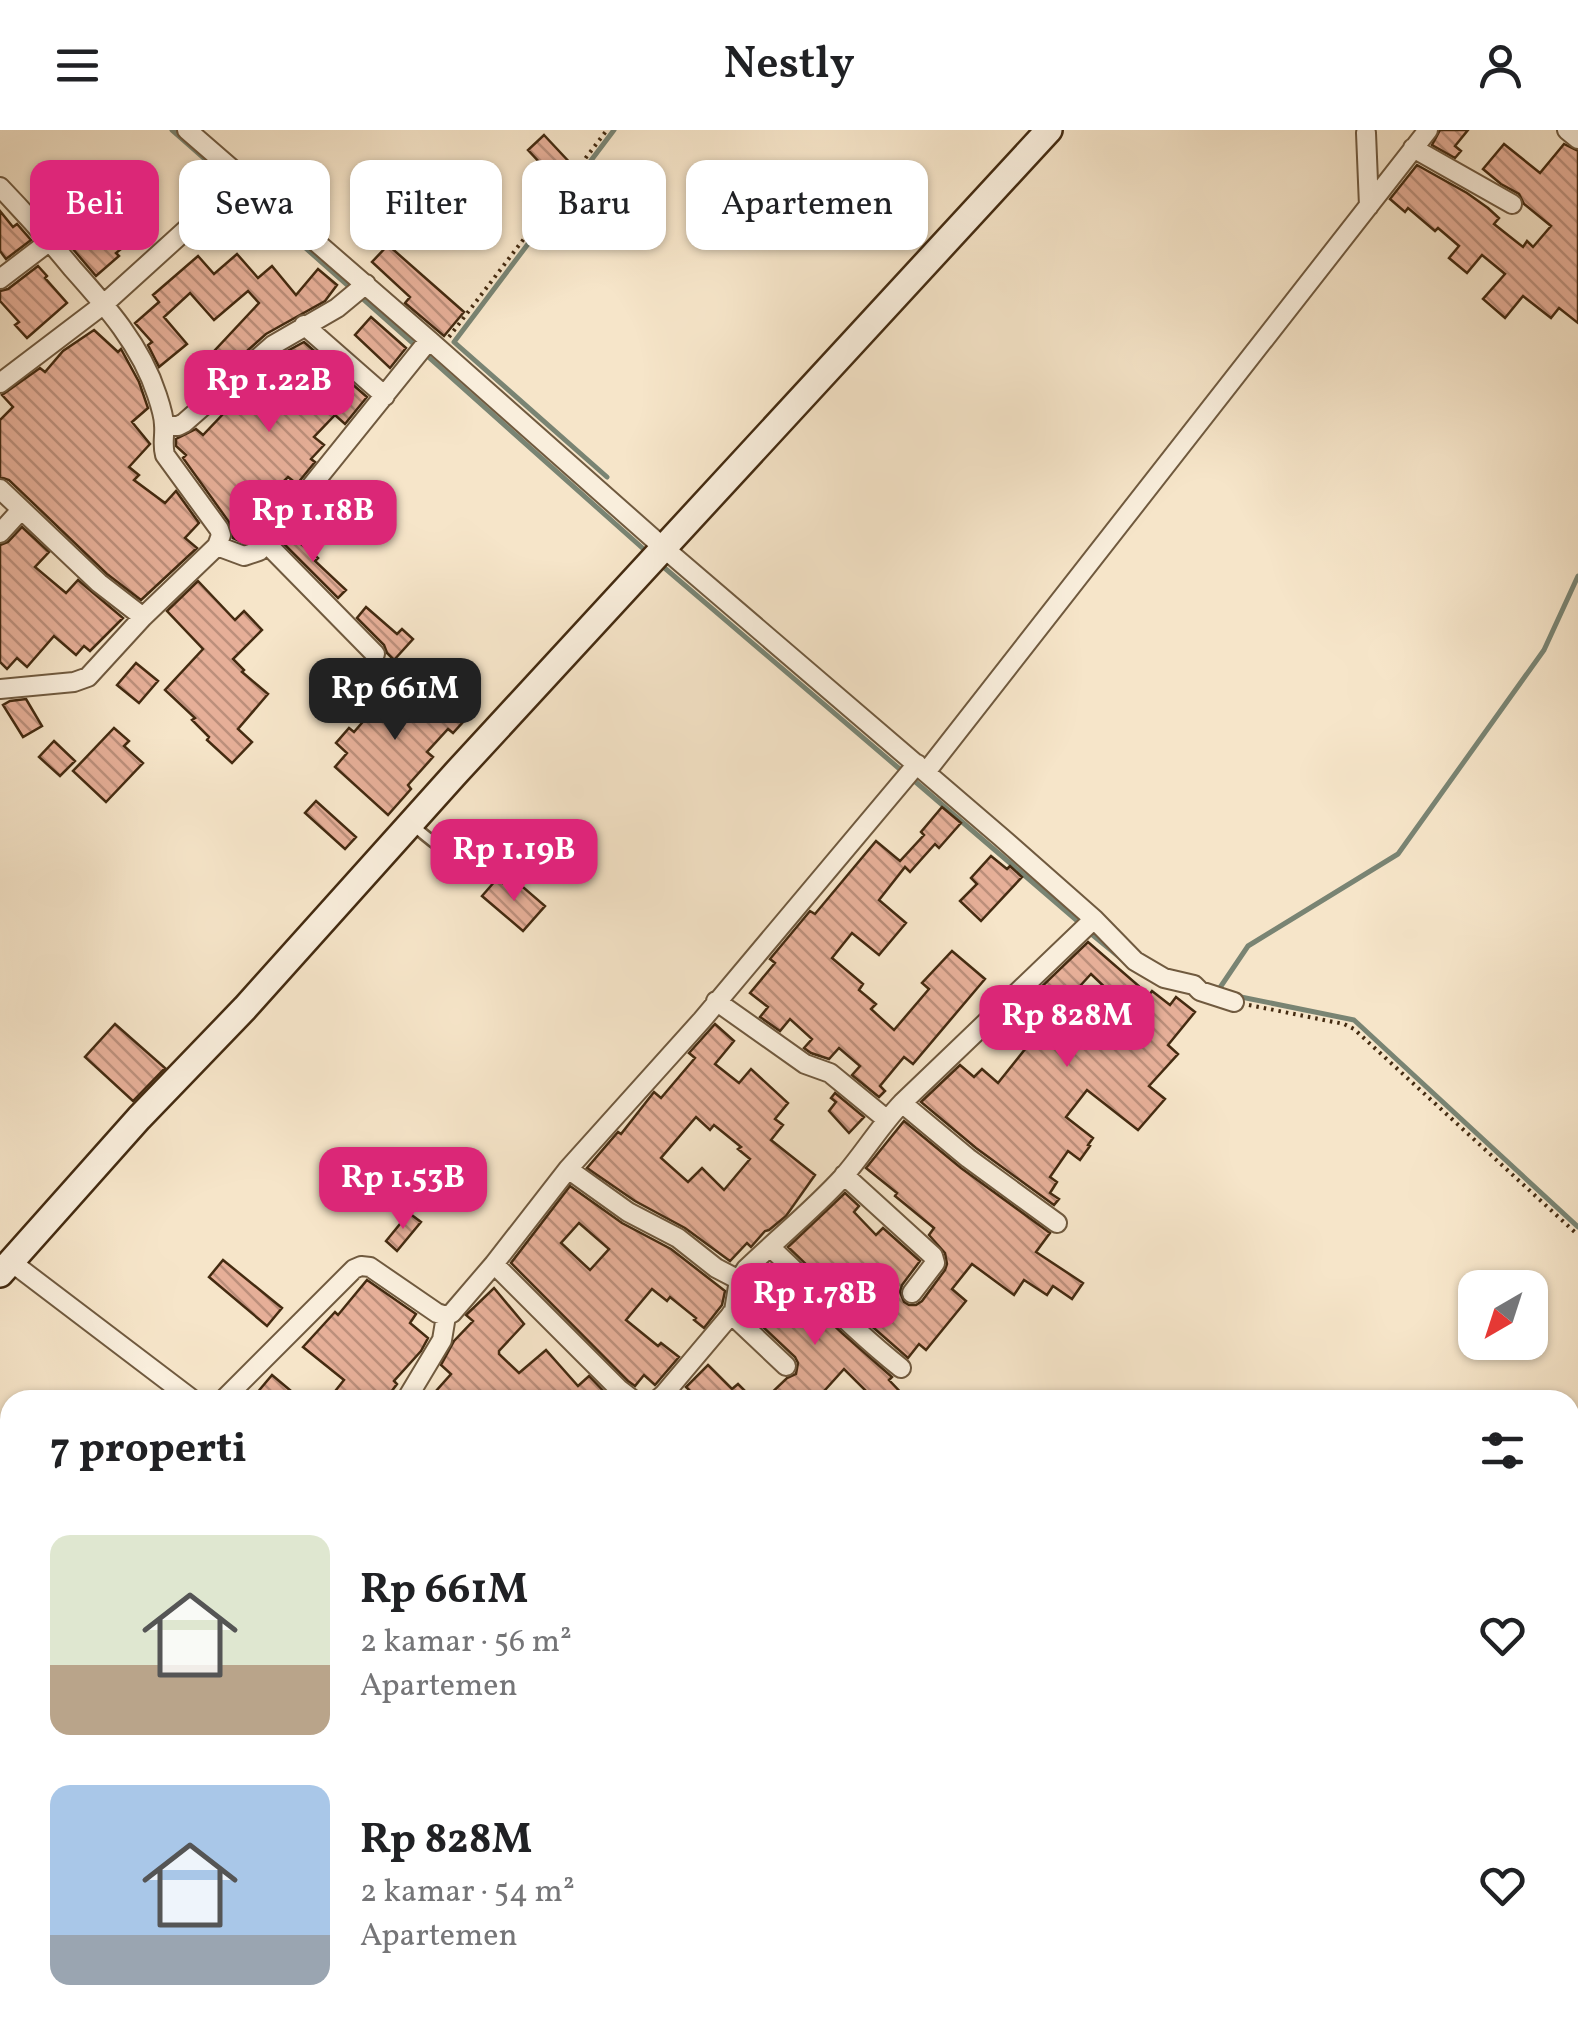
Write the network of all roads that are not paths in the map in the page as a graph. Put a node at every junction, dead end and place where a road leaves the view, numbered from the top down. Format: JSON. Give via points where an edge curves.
{"nodes":[{"id":1,"x":186,"y":130,"type":"edge"},
{"id":2,"x":1050,"y":130,"type":"edge"},
{"id":3,"x":1428,"y":130,"type":"edge"},
{"id":4,"x":1566,"y":130,"type":"edge"},
{"id":5,"x":1366,"y":133,"type":"dead end"},
{"id":6,"x":1578,"y":139,"type":"edge"},
{"id":7,"x":1413,"y":148,"type":"junction"},
{"id":8,"x":217,"y":160,"type":"edge"},
{"id":9,"x":0,"y":188,"type":"edge"},
{"id":10,"x":1512,"y":204,"type":"dead end"},
{"id":11,"x":1369,"y":206,"type":"junction"},
{"id":12,"x":30,"y":220,"type":"edge"},
{"id":13,"x":179,"y":236,"type":"edge"},
{"id":14,"x":38,"y":250,"type":"edge"},
{"id":15,"x":58,"y":250,"type":"edge"},
{"id":16,"x":313,"y":250,"type":"edge"},
{"id":17,"x":0,"y":279,"type":"edge"},
{"id":18,"x":358,"y":291,"type":"junction"},
{"id":19,"x":104,"y":304,"type":"junction"},
{"id":20,"x":304,"y":326,"type":"junction"},
{"id":21,"x":426,"y":349,"type":"junction"},
{"id":22,"x":0,"y":383,"type":"edge"},
{"id":23,"x":385,"y":396,"type":"junction"},
{"id":24,"x":164,"y":426,"type":"junction"},
{"id":25,"x":0,"y":489,"type":"edge"},
{"id":26,"x":20,"y":510,"type":"junction"},
{"id":27,"x":0,"y":533,"type":"edge"},
{"id":28,"x":266,"y":543,"type":"junction"},
{"id":29,"x":217,"y":546,"type":"junction"},
{"id":30,"x":656,"y":559,"type":"junction"},
{"id":31,"x":143,"y":617,"type":"junction"},
{"id":32,"x":376,"y":654,"type":"dead end"},
{"id":33,"x":0,"y":689,"type":"edge"},
{"id":34,"x":915,"y":772,"type":"junction"},
{"id":35,"x":411,"y":823,"type":"junction"},
{"id":36,"x":518,"y":881,"type":"dead end"},
{"id":37,"x":1088,"y":926,"type":"junction"},
{"id":38,"x":716,"y":1001,"type":"junction"},
{"id":39,"x":1234,"y":1002,"type":"road end"},
{"id":40,"x":902,"y":1102,"type":"junction"},
{"id":41,"x":886,"y":1119,"type":"junction"},
{"id":42,"x":568,"y":1169,"type":"junction"},
{"id":43,"x":844,"y":1175,"type":"junction"},
{"id":44,"x":1057,"y":1223,"type":"dead end"},
{"id":45,"x":770,"y":1247,"type":"junction"},
{"id":46,"x":494,"y":1264,"type":"junction"},
{"id":47,"x":5,"y":1267,"type":"edge"},
{"id":48,"x":739,"y":1280,"type":"junction"},
{"id":49,"x":912,"y":1292,"type":"dead end"},
{"id":50,"x":730,"y":1314,"type":"junction"},
{"id":51,"x":446,"y":1316,"type":"junction"},
{"id":52,"x":786,"y":1366,"type":"dead end"},
{"id":53,"x":901,"y":1368,"type":"dead end"},
{"id":54,"x":179,"y":1390,"type":"edge"},
{"id":55,"x":233,"y":1390,"type":"edge"},
{"id":56,"x":412,"y":1390,"type":"edge"},
{"id":57,"x":614,"y":1390,"type":"edge"},
{"id":58,"x":670,"y":1390,"type":"edge"}],
"edges":[{"from":1,"to":8,"type":"street"},
{"from":2,"to":30,"type":"street"},
{"from":3,"to":7,"type":"street"},
{"from":4,"to":6,"type":"street"},
{"from":5,"to":11,"type":"street"},
{"from":7,"to":10,"type":"street"},
{"from":7,"to":11,"type":"street"},
{"from":9,"to":12,"type":"street"},
{"from":11,"to":34,"type":"street"},
{"from":13,"to":19,"type":"street"},
{"from":14,"to":17,"type":"street"},
{"from":15,"to":19,"type":"street"},
{"from":16,"to":18,"type":"street"},
{"from":18,"to":20,"type":"street"},
{"from":18,"to":21,"type":"street"},
{"from":19,"to":22,"type":"street"},
{"from":19,"to":24,"type":"street","via":[[141,357]]},
{"from":20,"to":23,"type":"street"},
{"from":20,"to":24,"type":"street","via":[[244,368],[184,423]]},
{"from":21,"to":23,"type":"street"},
{"from":21,"to":30,"type":"street"},
{"from":23,"to":28,"type":"street"},
{"from":24,"to":29,"type":"street","via":[[164,455],[220,529]]},
{"from":25,"to":26,"type":"street"},
{"from":26,"to":27,"type":"street"},
{"from":26,"to":31,"type":"street"},
{"from":28,"to":29,"type":"street","via":[[249,556]]},
{"from":28,"to":32,"type":"street"},
{"from":29,"to":31,"type":"street"},
{"from":30,"to":34,"type":"street"},
{"from":30,"to":35,"type":"street"},
{"from":31,"to":33,"type":"street","via":[[95,672],[74,682]]},
{"from":34,"to":37,"type":"street"},
{"from":34,"to":38,"type":"street"},
{"from":35,"to":36,"type":"lane","via":[[450,853]]},
{"from":35,"to":47,"type":"street"},
{"from":37,"to":39,"type":"street","via":[[1149,972]]},
{"from":37,"to":40,"type":"street"},
{"from":38,"to":41,"type":"street","via":[[804,1064],[830,1073]]},
{"from":38,"to":42,"type":"street"},
{"from":40,"to":41,"type":"street"},
{"from":40,"to":44,"type":"street"},
{"from":41,"to":43,"type":"street"},
{"from":42,"to":46,"type":"street"},
{"from":42,"to":48,"type":"street"},
{"from":43,"to":45,"type":"street"},
{"from":43,"to":49,"type":"street","via":[[932,1256],[932,1270]]},
{"from":45,"to":48,"type":"street"},
{"from":45,"to":53,"type":"street"},
{"from":46,"to":51,"type":"street"},
{"from":46,"to":57,"type":"street"},
{"from":47,"to":54,"type":"street"},
{"from":48,"to":50,"type":"street"},
{"from":50,"to":52,"type":"street"},
{"from":50,"to":58,"type":"street"},
{"from":51,"to":55,"type":"street","via":[[361,1266]]},
{"from":51,"to":56,"type":"street","via":[[442,1340]]}]}
